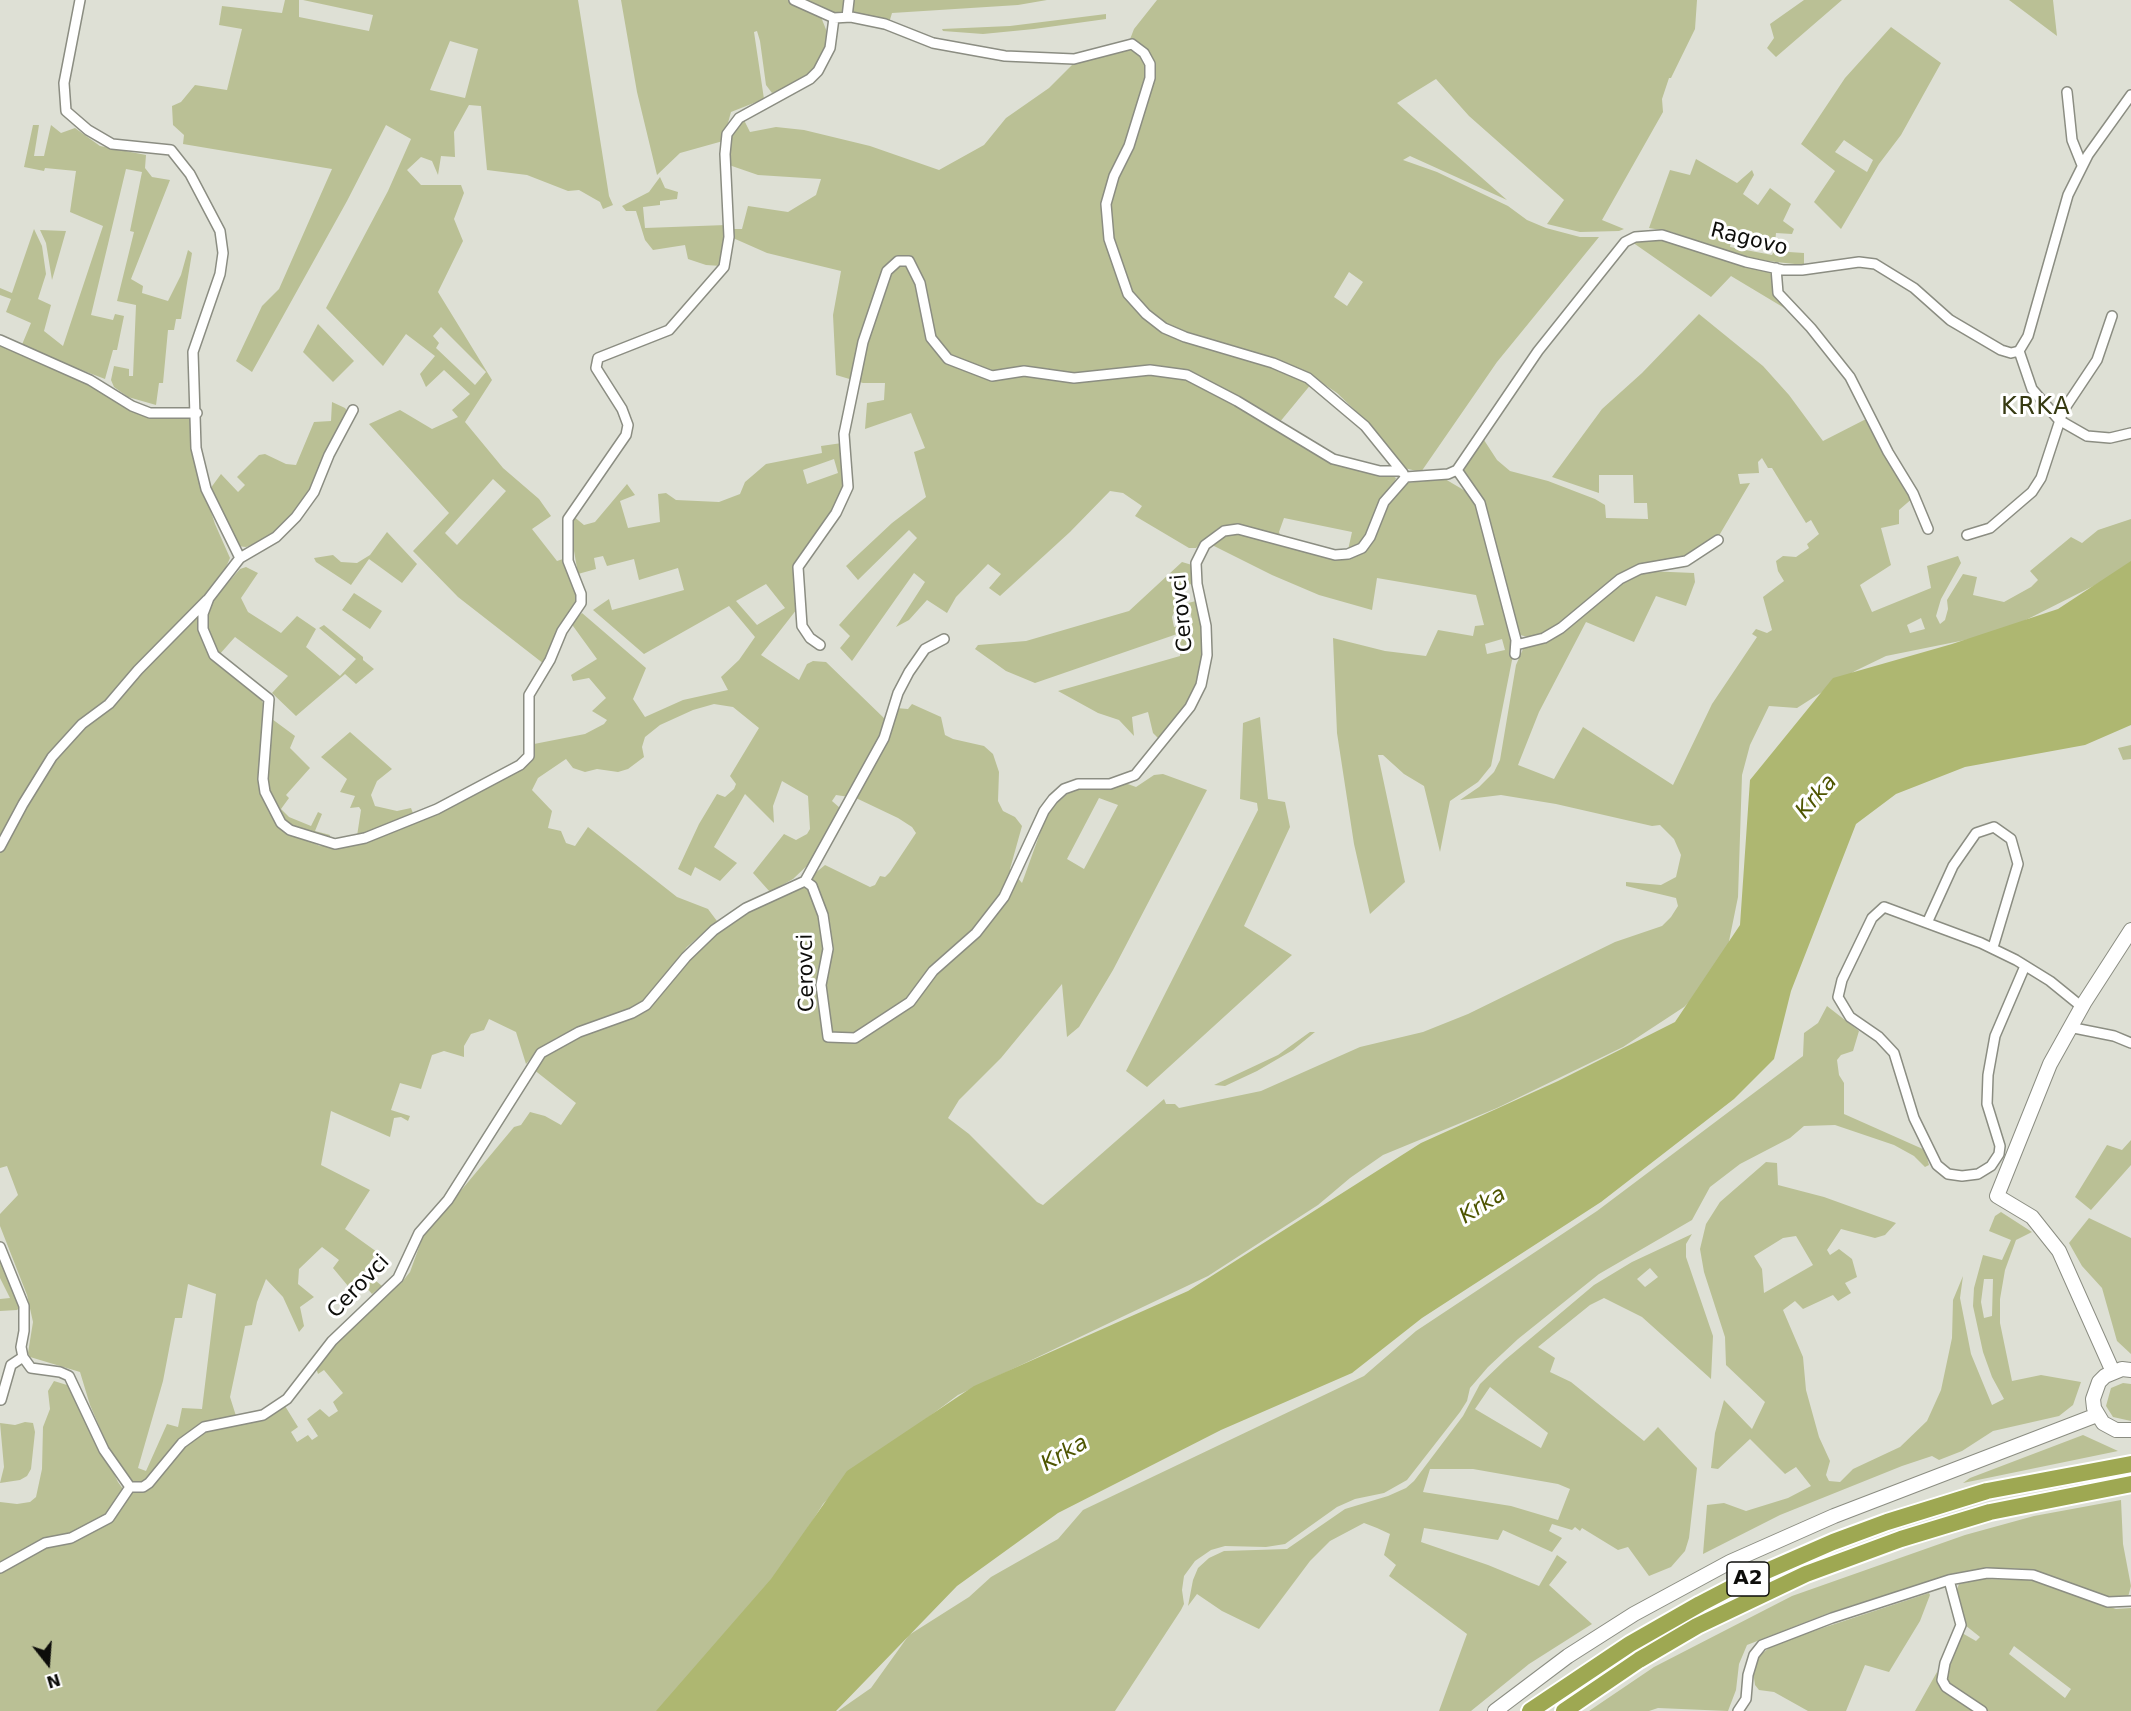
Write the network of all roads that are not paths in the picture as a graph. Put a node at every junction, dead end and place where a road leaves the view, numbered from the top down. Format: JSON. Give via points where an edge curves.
{"nodes":[{"id":1,"x":80,"y":0,"type":"edge"},
{"id":2,"x":794,"y":0,"type":"edge"},
{"id":3,"x":849,"y":0,"type":"edge"},
{"id":4,"x":847,"y":17,"type":"junction"},
{"id":5,"x":834,"y":18,"type":"junction"},
{"id":6,"x":2067,"y":92,"type":"dead end"},
{"id":7,"x":2131,"y":95,"type":"edge"},
{"id":8,"x":2082,"y":165,"type":"junction"},
{"id":9,"x":1776,"y":268,"type":"junction"},
{"id":10,"x":2112,"y":316,"type":"dead end"},
{"id":11,"x":0,"y":340,"type":"edge"},
{"id":12,"x":2019,"y":351,"type":"junction"},
{"id":13,"x":353,"y":410,"type":"dead end"},
{"id":14,"x":197,"y":413,"type":"junction"},
{"id":15,"x":2059,"y":420,"type":"junction"},
{"id":16,"x":2131,"y":433,"type":"edge"},
{"id":17,"x":1457,"y":470,"type":"junction"},
{"id":18,"x":1404,"y":474,"type":"junction"},
{"id":19,"x":1929,"y":529,"type":"dead end"},
{"id":20,"x":1967,"y":535,"type":"dead end"},
{"id":21,"x":1718,"y":540,"type":"dead end"},
{"id":22,"x":240,"y":558,"type":"junction"},
{"id":23,"x":209,"y":598,"type":"junction"},
{"id":24,"x":944,"y":639,"type":"dead end"},
{"id":25,"x":820,"y":645,"type":"dead end"},
{"id":26,"x":0,"y":847,"type":"edge"},
{"id":27,"x":805,"y":881,"type":"junction"},
{"id":28,"x":1927,"y":923,"type":"junction"},
{"id":29,"x":2131,"y":930,"type":"edge"},
{"id":30,"x":1994,"y":944,"type":"dead end"},
{"id":31,"x":2025,"y":966,"type":"junction"},
{"id":32,"x":2082,"y":1007,"type":"junction"},
{"id":33,"x":2069,"y":1027,"type":"junction"},
{"id":34,"x":2131,"y":1042,"type":"edge"},
{"id":35,"x":0,"y":1247,"type":"edge"},
{"id":36,"x":23,"y":1357,"type":"junction"},
{"id":37,"x":2131,"y":1370,"type":"edge"},
{"id":38,"x":2113,"y":1372,"type":"junction"},
{"id":39,"x":1,"y":1401,"type":"edge"},
{"id":40,"x":2097,"y":1415,"type":"junction"},
{"id":41,"x":2131,"y":1430,"type":"edge"},
{"id":42,"x":2131,"y":1464,"type":"edge"},
{"id":43,"x":2131,"y":1484,"type":"edge"},
{"id":44,"x":130,"y":1487,"type":"junction"},
{"id":45,"x":0,"y":1568,"type":"edge"},
{"id":46,"x":1948,"y":1580,"type":"junction"},
{"id":47,"x":2131,"y":1601,"type":"edge"},
{"id":48,"x":1495,"y":1711,"type":"edge"},
{"id":49,"x":1530,"y":1711,"type":"edge"},
{"id":50,"x":1564,"y":1711,"type":"edge"},
{"id":51,"x":1738,"y":1711,"type":"edge"},
{"id":52,"x":1982,"y":1711,"type":"edge"}],
"edges":[{"from":1,"to":14,"type":"street","via":[[64,83],[66,111],[112,144],[171,150],[190,174],[220,231],[220,274],[193,352]]},
{"from":2,"to":5,"type":"street"},
{"from":3,"to":4,"type":"street"},
{"from":4,"to":5,"type":"street"},
{"from":4,"to":18,"type":"street","via":[[885,24],[933,43],[1005,56],[1074,59],[1132,44],[1144,53],[1150,64],[1150,78],[1106,204],[1109,239],[1128,294],[1164,328],[1308,378],[1365,426]]},
{"from":5,"to":23,"type":"street","via":[[830,48],[818,71],[793,90],[739,118],[727,134],[729,237],[724,267],[669,330],[598,358],[596,368],[628,425],[620,444],[568,519],[568,561],[581,603],[529,694],[531,747],[520,765],[437,809],[364,838],[335,844],[301,836],[281,824],[264,786],[269,699],[214,655],[203,628]]},
{"from":6,"to":8,"type":"street","via":[[2072,140]]},
{"from":7,"to":8,"type":"street"},
{"from":8,"to":12,"type":"street","via":[[2068,195],[2028,336]]},
{"from":9,"to":12,"type":"street","name":"Ragovo","via":[[1802,270],[1859,262],[1875,264],[1914,288],[1950,320],[2001,350]]},
{"from":9,"to":17,"type":"street","name":"Ragovo","via":[[1662,236],[1647,234],[1625,242],[1538,351]]},
{"from":9,"to":19,"type":"street","via":[[1781,298],[1850,377]]},
{"from":10,"to":15,"type":"street","via":[[2097,360]]},
{"from":11,"to":14,"type":"street","via":[[90,380],[150,414]]},
{"from":12,"to":15,"type":"street","via":[[2032,389]]},
{"from":13,"to":22,"type":"street","via":[[314,492],[296,517],[276,537]]},
{"from":14,"to":22,"type":"street","via":[[200,468],[213,506]]},
{"from":15,"to":16,"type":"street","via":[[2087,436],[2110,438]]},
{"from":15,"to":20,"type":"street","via":[[2041,478],[2032,492],[1990,528]]},
{"from":17,"to":18,"type":"street","via":[[1448,474]]},
{"from":17,"to":21,"type":"street","via":[[1480,503],[1516,650],[1561,628],[1620,579],[1640,569],[1686,561]]},
{"from":18,"to":25,"type":"street","via":[[1333,459],[1187,375],[1150,370],[1074,378],[1024,371],[992,376],[948,359],[931,338],[921,283],[909,261],[898,261],[887,271],[862,342],[844,434],[848,487],[836,513],[798,567],[802,626]]},
{"from":18,"to":27,"type":"street","name":"Cerovci","via":[[1384,501],[1370,537],[1362,548],[1348,554],[1335,555],[1238,530],[1224,531],[1205,545],[1196,563],[1207,655],[1201,685],[1190,707],[1135,775],[1110,784],[1078,784],[1053,799],[1004,897],[976,933],[933,971],[910,1002],[855,1038],[828,1037],[821,985],[828,949],[823,915],[812,886]]},
{"from":22,"to":23,"type":"street"},
{"from":23,"to":26,"type":"street","via":[[109,704],[82,724],[52,757]]},
{"from":24,"to":27,"type":"street","via":[[925,649],[909,672],[879,748]]},
{"from":27,"to":44,"type":"street","name":"Cerovci","via":[[746,908],[714,930],[646,1005],[579,1032],[541,1053],[448,1200],[419,1233],[398,1278],[332,1341],[298,1387],[278,1407],[263,1415],[204,1427],[182,1443],[149,1483]]},
{"from":28,"to":30,"type":"street","via":[[1953,866],[1976,833],[1994,827],[2011,839],[2018,864]]},
{"from":28,"to":31,"type":"street","via":[[1981,943]]},
{"from":28,"to":31,"type":"street","via":[[1884,907],[1872,918],[1860,941],[1838,997],[1850,1017],[1894,1053],[1914,1118],[1938,1165],[1948,1174],[1978,1174],[1991,1166],[1999,1154],[1987,1104],[1988,1075],[1995,1036]]},
{"from":29,"to":32,"type":"main road"},
{"from":31,"to":32,"type":"street"},
{"from":32,"to":33,"type":"main road"},
{"from":33,"to":34,"type":"street"},
{"from":33,"to":38,"type":"main road","via":[[2049,1064],[1997,1196],[2032,1217],[2059,1251]]},
{"from":35,"to":36,"type":"street","via":[[24,1306]]},
{"from":36,"to":39,"type":"street","via":[[11,1365]]},
{"from":36,"to":44,"type":"street","via":[[31,1368],[69,1376],[104,1450]]},
{"from":37,"to":38,"type":"main road"},
{"from":38,"to":40,"type":"main road","via":[[2105,1376],[2095,1391]]},
{"from":40,"to":41,"type":"main road","via":[[2109,1427]]},
{"from":40,"to":48,"type":"main road","via":[[1834,1516],[1730,1562],[1634,1614],[1568,1656]]},
{"from":42,"to":49,"type":"highway","number":"A2","via":[[1987,1491],[1887,1522],[1746,1580],[1630,1644]]},
{"from":43,"to":50,"type":"highway","number":"A2","via":[[1990,1512],[1901,1539],[1796,1578],[1697,1626]]},
{"from":44,"to":45,"type":"street","via":[[109,1518],[71,1538],[45,1543]]},
{"from":46,"to":47,"type":"street","via":[[1987,1573],[2033,1575],[2108,1602]]},
{"from":46,"to":51,"type":"street","via":[[1762,1645],[1754,1655],[1746,1699]]},
{"from":46,"to":52,"type":"street","via":[[1961,1626],[1942,1680],[1946,1687]]}]}
